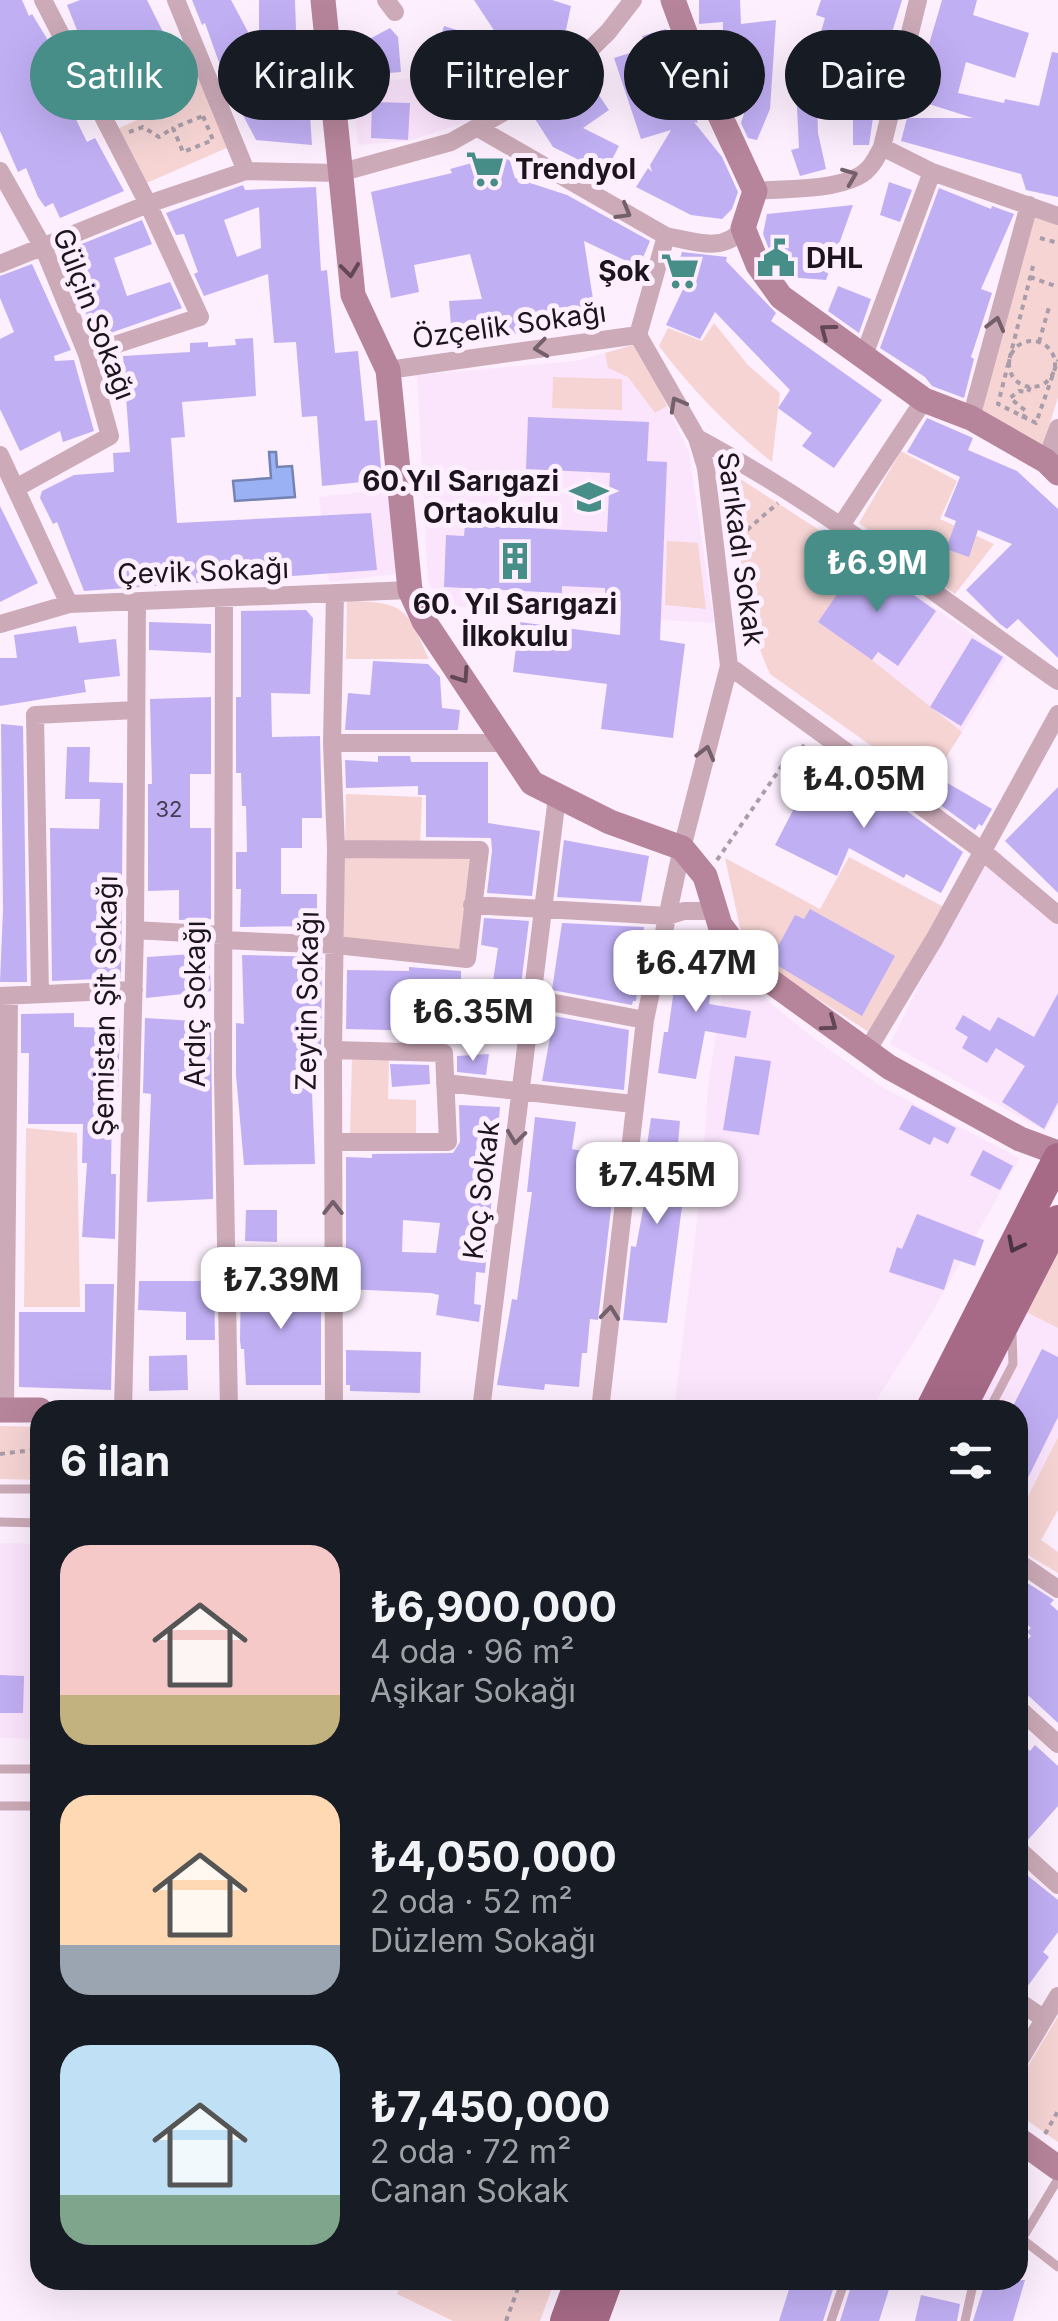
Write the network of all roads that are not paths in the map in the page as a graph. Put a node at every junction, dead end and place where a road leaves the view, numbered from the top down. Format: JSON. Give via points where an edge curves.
{"nodes":[{"id":1,"x":43,"y":0,"type":"edge"},
{"id":2,"x":176,"y":0,"type":"edge"},
{"id":3,"x":323,"y":0,"type":"edge"},
{"id":4,"x":634,"y":0,"type":"edge"},
{"id":5,"x":673,"y":0,"type":"edge"},
{"id":6,"x":918,"y":0,"type":"edge"},
{"id":7,"x":478,"y":128,"type":"junction"},
{"id":8,"x":882,"y":147,"type":"junction"},
{"id":9,"x":0,"y":171,"type":"edge"},
{"id":10,"x":246,"y":172,"type":"junction"},
{"id":11,"x":932,"y":172,"type":"junction"},
{"id":12,"x":340,"y":173,"type":"junction"},
{"id":13,"x":755,"y":192,"type":"junction"},
{"id":14,"x":148,"y":204,"type":"junction"},
{"id":15,"x":1029,"y":204,"type":"junction"},
{"id":16,"x":1058,"y":216,"type":"edge"},
{"id":17,"x":744,"y":228,"type":"junction"},
{"id":18,"x":666,"y":236,"type":"junction"},
{"id":19,"x":44,"y":248,"type":"junction"},
{"id":20,"x":0,"y":264,"type":"edge"},
{"id":21,"x":638,"y":335,"type":"junction"},
{"id":22,"x":86,"y":354,"type":"junction"},
{"id":23,"x":863,"y":358,"type":"junction"},
{"id":24,"x":388,"y":370,"type":"junction"},
{"id":25,"x":924,"y":400,"type":"junction"},
{"id":26,"x":970,"y":418,"type":"junction"},
{"id":27,"x":1058,"y":428,"type":"edge"},
{"id":28,"x":696,"y":438,"type":"junction"},
{"id":29,"x":0,"y":455,"type":"edge"},
{"id":30,"x":1052,"y":467,"type":"edge"},
{"id":31,"x":16,"y":488,"type":"junction"},
{"id":32,"x":840,"y":527,"type":"junction"},
{"id":33,"x":410,"y":590,"type":"junction"},
{"id":34,"x":335,"y":593,"type":"junction"},
{"id":35,"x":224,"y":598,"type":"junction"},
{"id":36,"x":136,"y":602,"type":"junction"},
{"id":37,"x":69,"y":604,"type":"junction"},
{"id":38,"x":0,"y":624,"type":"edge"},
{"id":39,"x":729,"y":666,"type":"junction"},
{"id":40,"x":1058,"y":681,"type":"edge"},
{"id":41,"x":136,"y":710,"type":"junction"},
{"id":42,"x":1058,"y":714,"type":"edge"},
{"id":43,"x":506,"y":743,"type":"junction"},
{"id":44,"x":332,"y":744,"type":"junction"},
{"id":45,"x":557,"y":797,"type":"junction"},
{"id":46,"x":682,"y":848,"type":"junction"},
{"id":47,"x":336,"y":849,"type":"junction"},
{"id":48,"x":982,"y":850,"type":"junction"},
{"id":49,"x":472,"y":905,"type":"junction"},
{"id":50,"x":545,"y":907,"type":"junction"},
{"id":51,"x":714,"y":911,"type":"junction"},
{"id":52,"x":1058,"y":915,"type":"edge"},
{"id":53,"x":668,"y":916,"type":"junction"},
{"id":54,"x":136,"y":930,"type":"junction"},
{"id":55,"x":222,"y":937,"type":"junction"},
{"id":56,"x":336,"y":945,"type":"junction"},
{"id":57,"x":134,"y":990,"type":"junction"},
{"id":58,"x":40,"y":994,"type":"junction"},
{"id":59,"x":4,"y":996,"type":"edge"},
{"id":60,"x":534,"y":999,"type":"junction"},
{"id":61,"x":645,"y":1020,"type":"junction"},
{"id":62,"x":332,"y":1050,"type":"junction"},
{"id":63,"x":867,"y":1051,"type":"junction"},
{"id":64,"x":445,"y":1083,"type":"junction"},
{"id":65,"x":521,"y":1092,"type":"junction"},
{"id":66,"x":633,"y":1104,"type":"junction"},
{"id":67,"x":333,"y":1142,"type":"junction"},
{"id":68,"x":1058,"y":1155,"type":"edge"},
{"id":69,"x":1058,"y":1220,"type":"edge"},
{"id":70,"x":1011,"y":1312,"type":"junction"},
{"id":71,"x":124,"y":1400,"type":"edge"},
{"id":72,"x":229,"y":1400,"type":"edge"},
{"id":73,"x":334,"y":1400,"type":"edge"},
{"id":74,"x":482,"y":1400,"type":"edge"},
{"id":75,"x":601,"y":1400,"type":"edge"},
{"id":76,"x":935,"y":1400,"type":"edge"},
{"id":77,"x":965,"y":1400,"type":"edge"},
{"id":78,"x":994,"y":1400,"type":"edge"},
{"id":79,"x":2,"y":1410,"type":"edge"},
{"id":80,"x":30,"y":1410,"type":"edge"},
{"id":81,"x":0,"y":1488,"type":"edge"},
{"id":82,"x":30,"y":1489,"type":"edge"},
{"id":83,"x":0,"y":1522,"type":"edge"},
{"id":84,"x":30,"y":1523,"type":"edge"},
{"id":85,"x":1028,"y":1569,"type":"edge"},
{"id":86,"x":1058,"y":1589,"type":"edge"},
{"id":87,"x":1028,"y":1717,"type":"edge"},
{"id":88,"x":1058,"y":1744,"type":"edge"},
{"id":89,"x":0,"y":1769,"type":"edge"},
{"id":90,"x":30,"y":1769,"type":"edge"},
{"id":91,"x":0,"y":1806,"type":"edge"},
{"id":92,"x":30,"y":1806,"type":"edge"},
{"id":93,"x":1028,"y":1858,"type":"edge"},
{"id":94,"x":1058,"y":1885,"type":"edge"},
{"id":95,"x":1058,"y":1996,"type":"edge"},
{"id":96,"x":1028,"y":2008,"type":"edge"},
{"id":97,"x":1044,"y":2018,"type":"junction"},
{"id":98,"x":1028,"y":2046,"type":"edge"},
{"id":99,"x":1028,"y":2146,"type":"edge"},
{"id":100,"x":1058,"y":2168,"type":"edge"},
{"id":101,"x":1058,"y":2179,"type":"edge"},
{"id":102,"x":1028,"y":2226,"type":"edge"},
{"id":103,"x":1028,"y":2244,"type":"edge"},
{"id":104,"x":1058,"y":2267,"type":"edge"},
{"id":105,"x":576,"y":2290,"type":"edge"},
{"id":106,"x":604,"y":2290,"type":"edge"},
{"id":107,"x":842,"y":2290,"type":"edge"},
{"id":108,"x":972,"y":2290,"type":"edge"},
{"id":109,"x":565,"y":2321,"type":"edge"},
{"id":110,"x":593,"y":2321,"type":"edge"},
{"id":111,"x":831,"y":2321,"type":"edge"},
{"id":112,"x":964,"y":2321,"type":"edge"}],
"edges":[{"from":1,"to":14,"type":"street"},
{"from":2,"to":10,"type":"street"},
{"from":3,"to":12,"type":"main road"},
{"from":4,"to":7,"type":"street","via":[[557,82]]},
{"from":5,"to":13,"type":"main road"},
{"from":6,"to":8,"type":"street"},
{"from":7,"to":12,"type":"street"},
{"from":7,"to":18,"type":"street","one_way":true},
{"from":8,"to":11,"type":"street"},
{"from":13,"to":8,"type":"street","one_way":true,"via":[[858,177]]},
{"from":9,"to":19,"type":"street","name":"Gülçin Sokağı"},
{"from":10,"to":12,"type":"street"},
{"from":10,"to":14,"type":"street"},
{"from":11,"to":15,"type":"street"},
{"from":11,"to":23,"type":"street"},
{"from":12,"to":24,"type":"main road","one_way":true,"via":[[353,294]]},
{"from":13,"to":17,"type":"main road"},
{"from":14,"to":19,"type":"street"},
{"from":14,"to":22,"type":"street","via":[[200,317]]},
{"from":15,"to":16,"type":"street"},
{"from":26,"to":15,"type":"street","one_way":true},
{"from":17,"to":18,"type":"street","via":[[726,244]]},
{"from":23,"to":17,"type":"main road","one_way":true,"via":[[781,297],[758,265]]},
{"from":18,"to":21,"type":"street"},
{"from":19,"to":20,"type":"street"},
{"from":19,"to":22,"type":"street","name":"Gülçin Sokağı"},
{"from":21,"to":24,"type":"street","name":"Özçelik Sokağı","one_way":true},
{"from":28,"to":21,"type":"street","name":"Sarıkadı Sokak","one_way":true},
{"from":22,"to":31,"type":"street","name":"Gülçin Sokağı","via":[[110,436]]},
{"from":23,"to":25,"type":"main road"},
{"from":24,"to":33,"type":"main road"},
{"from":25,"to":26,"type":"main road"},
{"from":25,"to":32,"type":"street"},
{"from":26,"to":30,"type":"main road"},
{"from":27,"to":30,"type":"street"},
{"from":28,"to":32,"type":"street"},
{"from":28,"to":39,"type":"street","name":"Sarıkadı Sokak","via":[[706,468]]},
{"from":29,"to":31,"type":"street"},
{"from":31,"to":37,"type":"street"},
{"from":32,"to":40,"type":"street"},
{"from":33,"to":34,"type":"street","name":"Çevik Sokağı"},
{"from":33,"to":43,"type":"main road","one_way":true},
{"from":34,"to":35,"type":"street","name":"Çevik Sokağı"},
{"from":34,"to":44,"type":"street","name":"Zeytin Sokağı"},
{"from":35,"to":36,"type":"street","name":"Çevik Sokağı"},
{"from":35,"to":55,"type":"street","name":"Ardıç Sokağı"},
{"from":36,"to":37,"type":"street","name":"Çevik Sokağı"},
{"from":36,"to":41,"type":"street","name":"Şemistan Şit Sokağı"},
{"from":37,"to":38,"type":"street","name":"Çevik Sokağı"},
{"from":46,"to":39,"type":"street","name":"Sarıkadı Sokak","one_way":true},
{"from":39,"to":48,"type":"street"},
{"from":41,"to":54,"type":"street","name":"Şemistan Şit Sokağı"},
{"from":41,"to":58,"type":"street","via":[[36,715]]},
{"from":42,"to":48,"type":"street"},
{"from":43,"to":44,"type":"street"},
{"from":43,"to":45,"type":"main road","via":[[532,783]]},
{"from":44,"to":47,"type":"street","name":"Zeytin Sokağı"},
{"from":45,"to":46,"type":"main road"},
{"from":45,"to":50,"type":"street","name":"Koç Sokak"},
{"from":46,"to":51,"type":"main road","via":[[705,876]]},
{"from":46,"to":53,"type":"street","name":"Sarıkadı Sokak"},
{"from":47,"to":49,"type":"street","via":[[480,850]]},
{"from":47,"to":56,"type":"street","name":"Zeytin Sokağı"},
{"from":48,"to":52,"type":"street"},
{"from":48,"to":63,"type":"street"},
{"from":49,"to":50,"type":"street"},
{"from":49,"to":56,"type":"street","via":[[467,959]]},
{"from":50,"to":53,"type":"street"},
{"from":50,"to":60,"type":"street","name":"Koç Sokak"},
{"from":51,"to":53,"type":"street"},
{"from":51,"to":63,"type":"main road","one_way":true,"via":[[751,966]]},
{"from":53,"to":61,"type":"street","name":"Sarıkadı Sokak"},
{"from":54,"to":55,"type":"street"},
{"from":54,"to":57,"type":"street","name":"Şemistan Şit Sokağı"},
{"from":55,"to":56,"type":"street"},
{"from":55,"to":72,"type":"street","name":"Ardıç Sokağı"},
{"from":56,"to":62,"type":"street","name":"Zeytin Sokağı"},
{"from":57,"to":58,"type":"street"},
{"from":57,"to":71,"type":"street","name":"Şemistan Şit Sokağı"},
{"from":58,"to":59,"type":"street"},
{"from":59,"to":79,"type":"street"},
{"from":60,"to":61,"type":"street"},
{"from":60,"to":65,"type":"street","name":"Koç Sokak"},
{"from":61,"to":66,"type":"street","name":"Sarıkadı Sokak"},
{"from":62,"to":64,"type":"street","via":[[444,1053]]},
{"from":62,"to":67,"type":"street","name":"Zeytin Sokağı"},
{"from":63,"to":68,"type":"main road"},
{"from":64,"to":65,"type":"street"},
{"from":64,"to":67,"type":"street","via":[[448,1142]]},
{"from":65,"to":66,"type":"street"},
{"from":65,"to":74,"type":"street","name":"Koç Sokak","one_way":true},
{"from":75,"to":66,"type":"street","name":"Sarıkadı Sokak","one_way":true},
{"from":73,"to":67,"type":"street","name":"Zeytin Sokağı","one_way":true},
{"from":68,"to":76,"type":"main road","one_way":true},
{"from":69,"to":70,"type":"main road"},
{"from":70,"to":77,"type":"main road"},
{"from":70,"to":78,"type":"lane","via":[[1014,1364]]},
{"from":79,"to":80,"type":"main road"},
{"from":81,"to":82,"type":"lane"},
{"from":83,"to":84,"type":"lane"},
{"from":85,"to":86,"type":"street"},
{"from":87,"to":88,"type":"street"},
{"from":89,"to":90,"type":"lane"},
{"from":91,"to":92,"type":"lane"},
{"from":93,"to":94,"type":"street"},
{"from":95,"to":97,"type":"street"},
{"from":96,"to":97,"type":"street"},
{"from":97,"to":98,"type":"street"},
{"from":99,"to":100,"type":"main road"},
{"from":101,"to":102,"type":"lane"},
{"from":103,"to":104,"type":"lane"},
{"from":105,"to":109,"type":"main road"},
{"from":106,"to":110,"type":"main road"},
{"from":107,"to":111,"type":"lane"},
{"from":108,"to":112,"type":"lane"}]}
